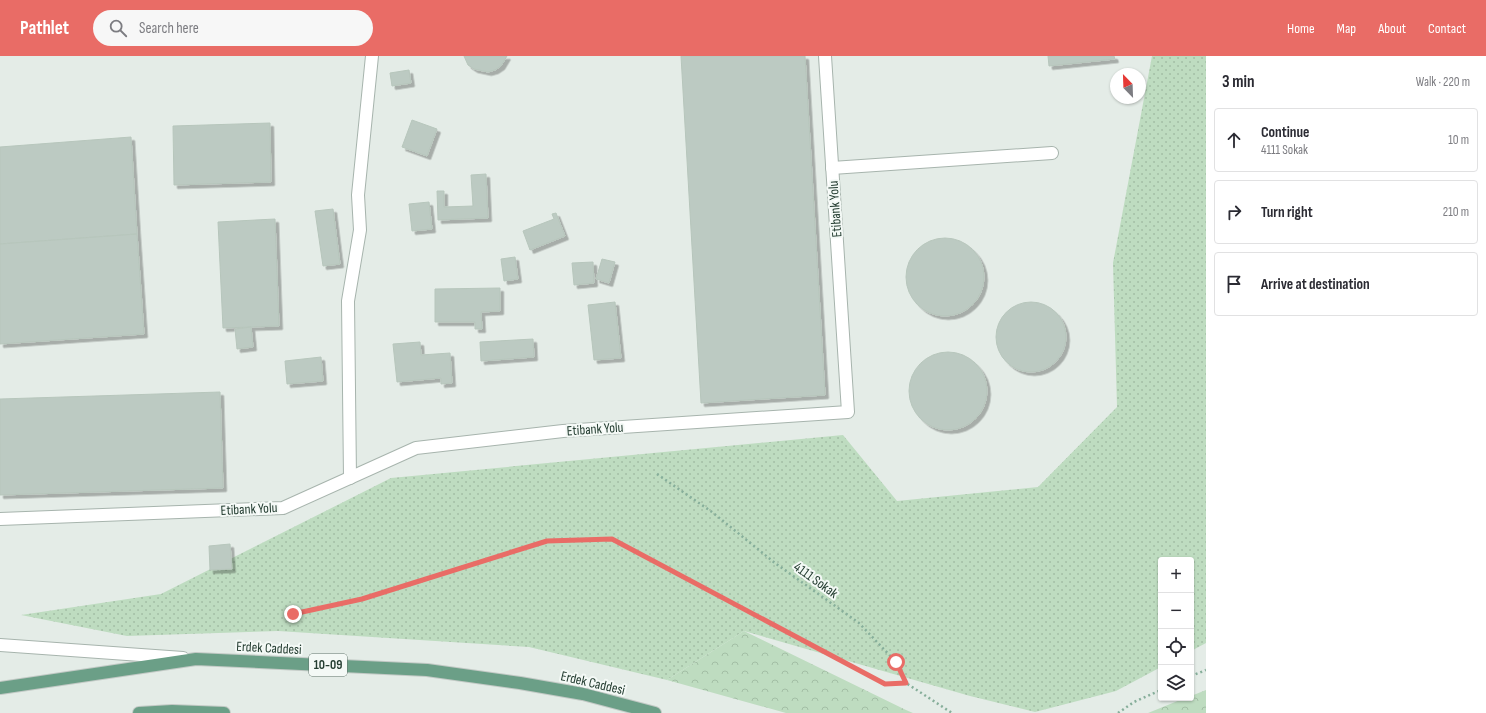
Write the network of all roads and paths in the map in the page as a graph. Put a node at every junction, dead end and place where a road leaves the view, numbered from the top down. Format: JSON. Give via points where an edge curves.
{"nodes":[{"id":1,"x":372,"y":56,"type":"edge"},
{"id":2,"x":825,"y":56,"type":"edge"},
{"id":3,"x":1052,"y":153,"type":"dead end"},
{"id":4,"x":832,"y":168,"type":"junction"},
{"id":5,"x":657,"y":474,"type":"dead end"},
{"id":6,"x":350,"y":478,"type":"junction"},
{"id":7,"x":0,"y":519,"type":"edge"},
{"id":8,"x":293,"y":614,"type":"dead end"},
{"id":9,"x":0,"y":645,"type":"edge"},
{"id":10,"x":196,"y":659,"type":"junction"},
{"id":11,"x":1206,"y":670,"type":"edge"},
{"id":12,"x":1194,"y":675,"type":"edge"},
{"id":13,"x":906,"y":683,"type":"junction"},
{"id":14,"x":0,"y":688,"type":"edge"},
{"id":15,"x":1158,"y":691,"type":"edge"},
{"id":16,"x":139,"y":713,"type":"edge"},
{"id":17,"x":224,"y":713,"type":"edge"},
{"id":18,"x":655,"y":713,"type":"edge"},
{"id":19,"x":952,"y":713,"type":"edge"},
{"id":20,"x":1118,"y":713,"type":"edge"}],
"edges":[{"from":1,"to":6,"type":"lane","via":[[358,196],[360,230],[348,301]]},
{"from":2,"to":4,"type":"lane","name":"Etibank Yolu"},
{"from":3,"to":4,"type":"lane"},
{"from":4,"to":6,"type":"lane","name":"Etibank Yolu","via":[[848,412],[563,431],[416,448]]},
{"from":5,"to":13,"type":"path","name":"4111 Sokak","via":[[712,512],[775,563],[859,623],[896,662]]},
{"from":6,"to":7,"type":"lane","name":"Etibank Yolu","via":[[283,508]]},
{"from":8,"to":13,"type":"path","via":[[362,599],[547,541],[612,539],[885,684]]},
{"from":9,"to":10,"type":"lane"},
{"from":10,"to":14,"type":"main road","name":"Erdek Caddesi","number":"10-09"},
{"from":10,"to":18,"type":"main road","name":"Erdek Caddesi","number":"10-09","via":[[427,670],[582,694]]},
{"from":11,"to":12,"type":"path"},
{"from":13,"to":19,"type":"path"},
{"from":15,"to":20,"type":"path","via":[[1134,702]]},
{"from":16,"to":17,"type":"main road"}]}
